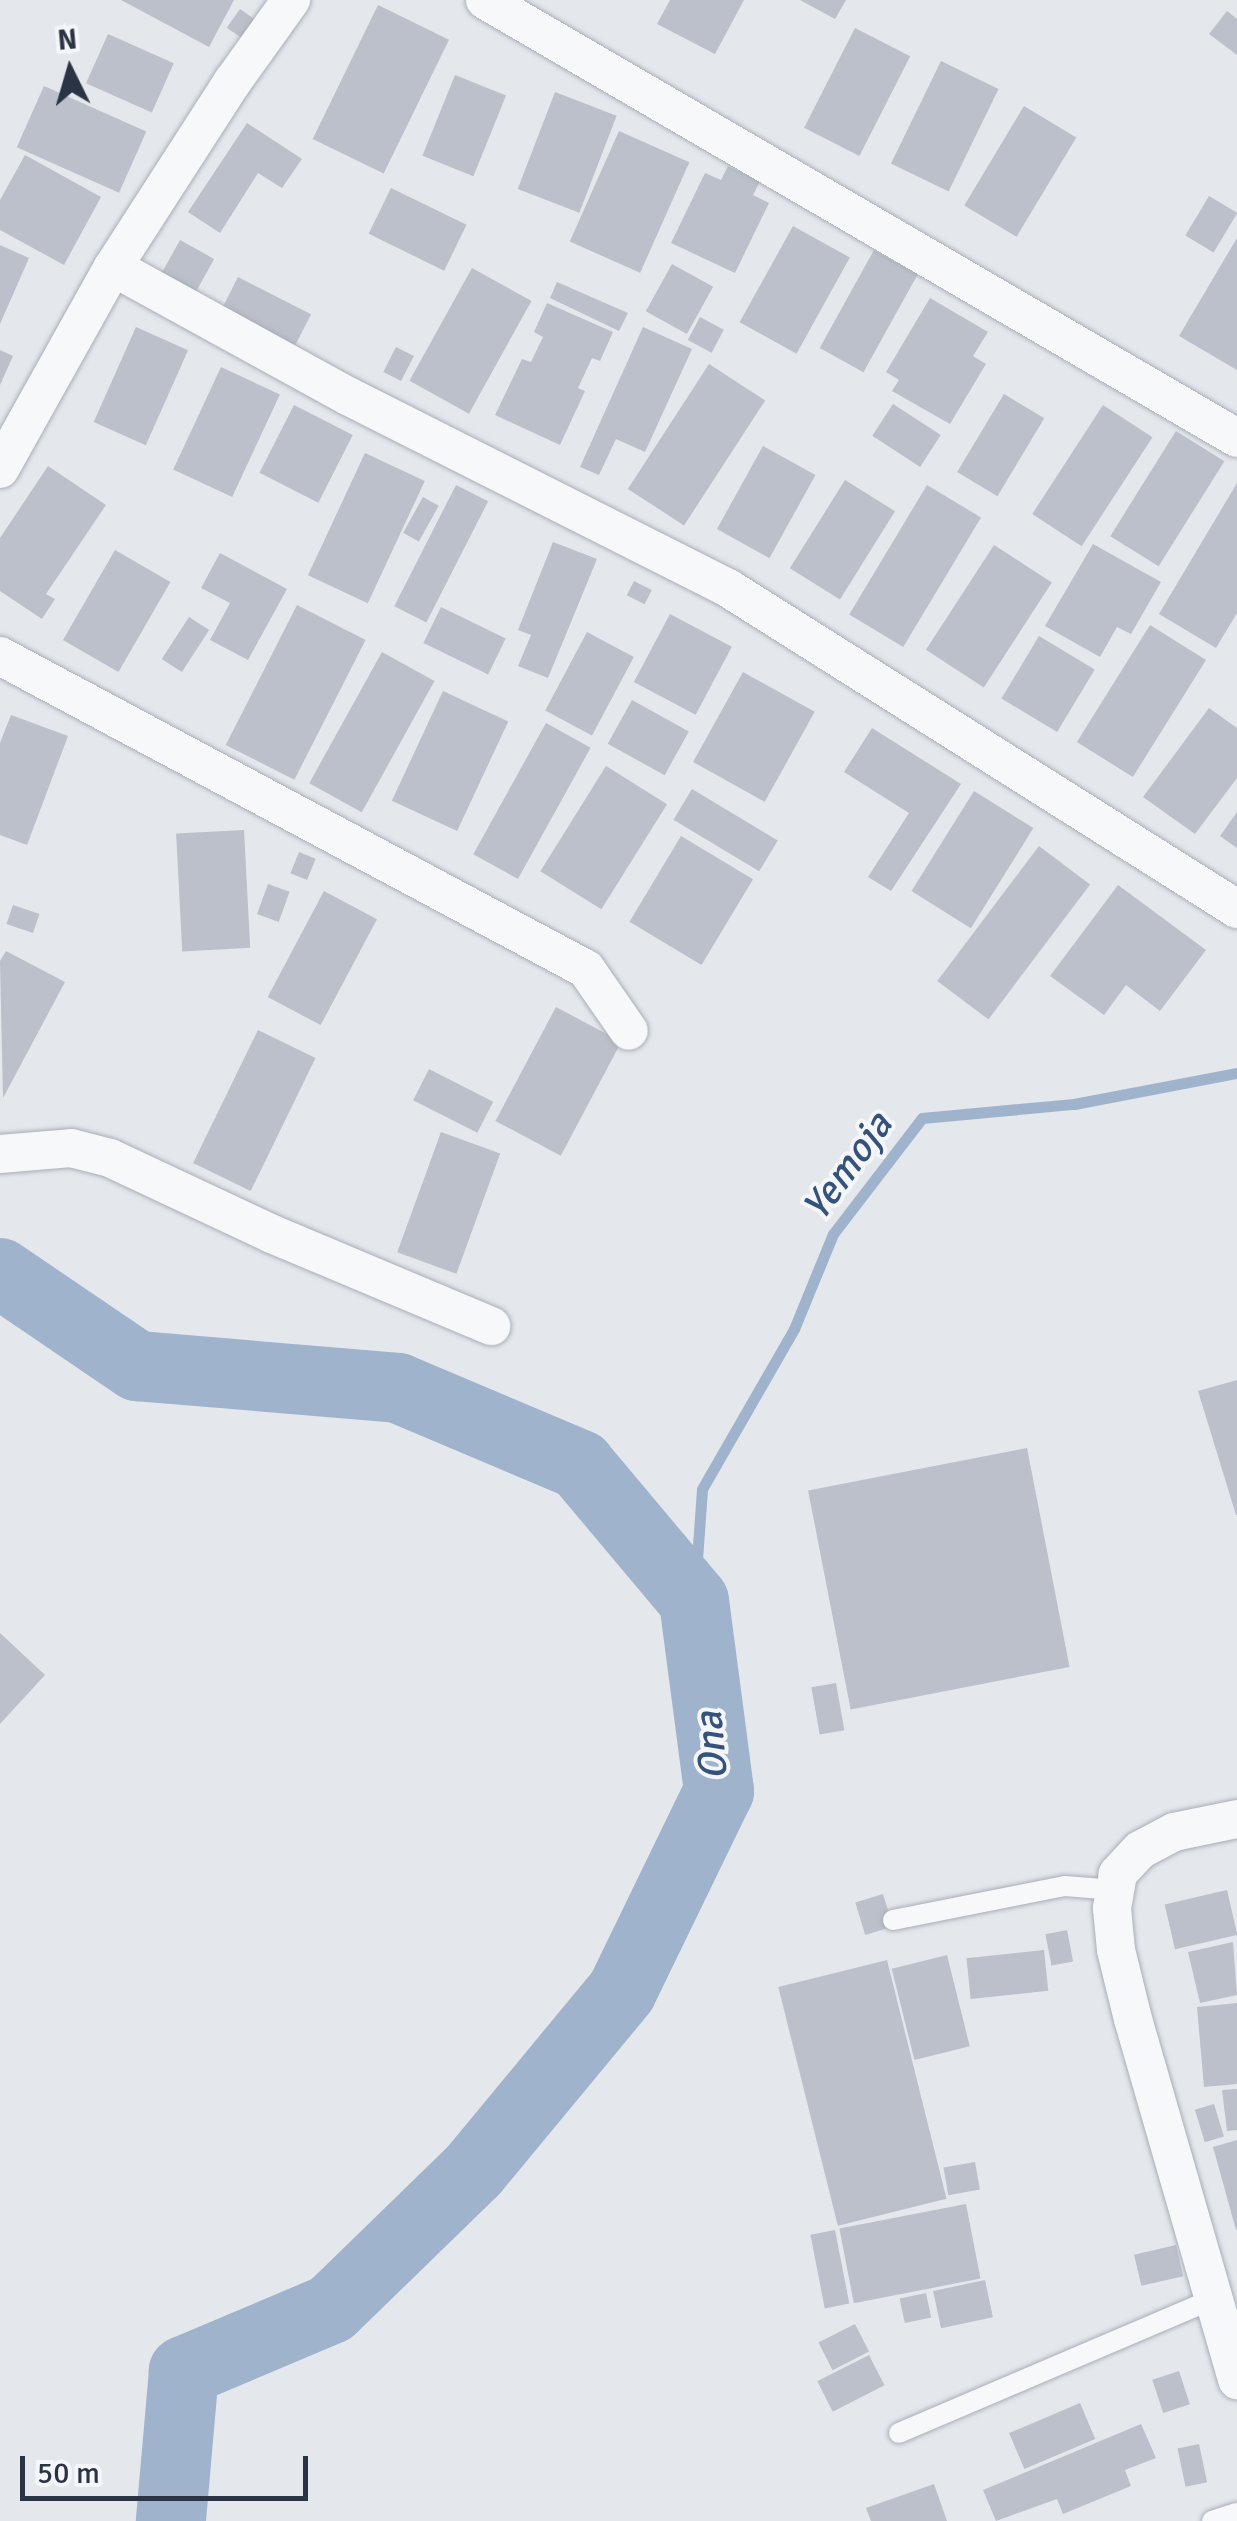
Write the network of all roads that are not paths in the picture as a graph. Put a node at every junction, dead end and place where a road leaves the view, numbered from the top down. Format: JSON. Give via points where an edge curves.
{"nodes":[{"id":1,"x":291,"y":0,"type":"edge"},
{"id":2,"x":485,"y":0,"type":"edge"},
{"id":3,"x":113,"y":267,"type":"junction"},
{"id":4,"x":1237,"y":438,"type":"edge"},
{"id":5,"x":0,"y":469,"type":"edge"},
{"id":6,"x":0,"y":656,"type":"edge"},
{"id":7,"x":1237,"y":910,"type":"edge"},
{"id":8,"x":629,"y":1032,"type":"dead end"},
{"id":9,"x":0,"y":1154,"type":"edge"},
{"id":10,"x":491,"y":1326,"type":"dead end"},
{"id":11,"x":1237,"y":1819,"type":"edge"},
{"id":12,"x":1116,"y":1882,"type":"junction"},
{"id":13,"x":893,"y":1920,"type":"dead end"},
{"id":14,"x":1214,"y":2298,"type":"junction"},
{"id":15,"x":1237,"y":2380,"type":"edge"},
{"id":16,"x":899,"y":2433,"type":"dead end"},
{"id":17,"x":1237,"y":2513,"type":"edge"},
{"id":18,"x":1212,"y":2521,"type":"edge"}],
"edges":[{"from":1,"to":3,"type":"street"},
{"from":2,"to":4,"type":"street"},
{"from":3,"to":5,"type":"street"},
{"from":3,"to":7,"type":"street","via":[[348,396],[728,588]]},
{"from":6,"to":8,"type":"street","via":[[586,969]]},
{"from":9,"to":10,"type":"street","via":[[71,1148],[110,1158]]},
{"from":11,"to":12,"type":"street","via":[[1174,1832],[1140,1850]]},
{"from":12,"to":13,"type":"lane"},
{"from":12,"to":14,"type":"street","via":[[1116,1950]]},
{"from":14,"to":15,"type":"street"},
{"from":14,"to":16,"type":"lane"},
{"from":17,"to":18,"type":"lane"}]}
